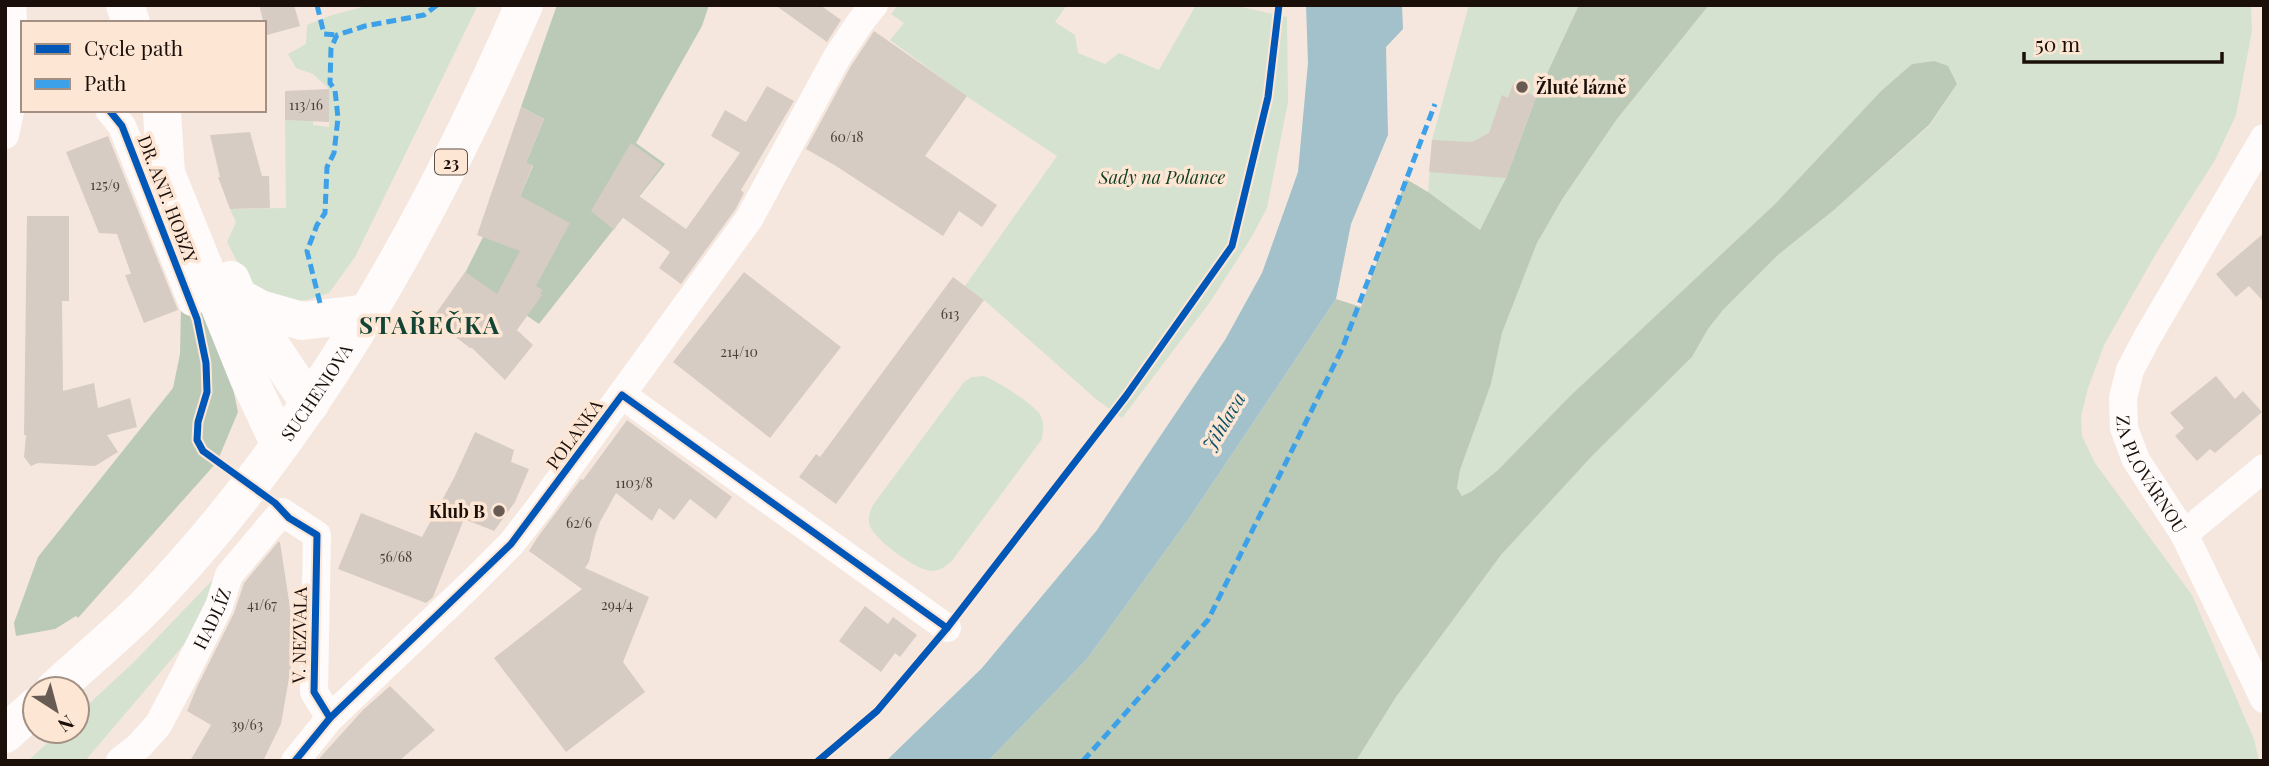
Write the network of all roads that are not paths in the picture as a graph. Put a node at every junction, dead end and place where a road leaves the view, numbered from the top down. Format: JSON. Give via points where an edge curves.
{"nodes":[{"id":1,"x":12,"y":5,"type":"edge"},
{"id":2,"x":524,"y":5,"type":"edge"},
{"id":3,"x":874,"y":5,"type":"edge"},
{"id":4,"x":20,"y":78,"type":"edge"},
{"id":5,"x":111,"y":112,"type":"edge"},
{"id":6,"x":161,"y":112,"type":"edge"},
{"id":7,"x":5,"y":135,"type":"edge"},
{"id":8,"x":2264,"y":138,"type":"edge"},
{"id":9,"x":238,"y":297,"type":"junction"},
{"id":10,"x":191,"y":302,"type":"dead end"},
{"id":11,"x":368,"y":313,"type":"junction"},
{"id":12,"x":622,"y":395,"type":"junction"},
{"id":13,"x":310,"y":404,"type":"junction"},
{"id":14,"x":280,"y":445,"type":"junction"},
{"id":15,"x":2264,"y":468,"type":"edge"},
{"id":16,"x":317,"y":534,"type":"joint"},
{"id":17,"x":2184,"y":534,"type":"junction"},
{"id":18,"x":947,"y":628,"type":"dead end"},
{"id":19,"x":70,"y":675,"type":"edge"},
{"id":20,"x":2264,"y":699,"type":"edge"},
{"id":21,"x":330,"y":718,"type":"junction"},
{"id":22,"x":21,"y":720,"type":"edge"},
{"id":23,"x":5,"y":734,"type":"edge"},
{"id":24,"x":120,"y":761,"type":"edge"},
{"id":25,"x":296,"y":761,"type":"edge"}],
"edges":[{"from":1,"to":4,"type":"street"},
{"from":2,"to":11,"type":"main road","name":"SUCHENIOVA","number":"23","via":[[425,214]]},
{"from":3,"to":12,"type":"street","name":"POLANKA","via":[[836,57],[749,219]]},
{"from":4,"to":7,"type":"street"},
{"from":5,"to":10,"type":"street","name":"DR. ANT. HOBZY","via":[[122,126]]},
{"from":6,"to":9,"type":"main road","name":"DR. ANT. HOBZY"},
{"from":6,"to":14,"type":"main road","via":[[166,173]]},
{"from":8,"to":17,"type":"street","name":"ZA PLOVÁRNOU","via":[[2148,336],[2130,370],[2123,398],[2124,428],[2136,460]]},
{"from":9,"to":11,"type":"main road","via":[[260,309],[302,321]]},
{"from":9,"to":13,"type":"main road","name":"DR. ANT. HOBZY"},
{"from":11,"to":13,"type":"main road","name":"SUCHENIOVA","number":"23"},
{"from":12,"to":18,"type":"street","name":"POLANKA"},
{"from":12,"to":21,"type":"street","name":"POLANKA","via":[[511,544]]},
{"from":13,"to":14,"type":"main road","name":"SUCHENIOVA","number":"23"},
{"from":14,"to":19,"type":"main road","name":"SUCHENIOVA","number":"23","via":[[232,508],[144,607]]},
{"from":15,"to":17,"type":"street"},
{"from":16,"to":21,"type":"street","name":"V. NEZVALA","via":[[314,692]]},
{"from":16,"to":24,"type":"street","name":"HADLÍZ","via":[[282,512],[267,528],[229,575],[219,606],[158,725]]},
{"from":17,"to":20,"type":"street","name":"ZA PLOVÁRNOU"},
{"from":21,"to":25,"type":"street"},
{"from":22,"to":23,"type":"main road"}]}
